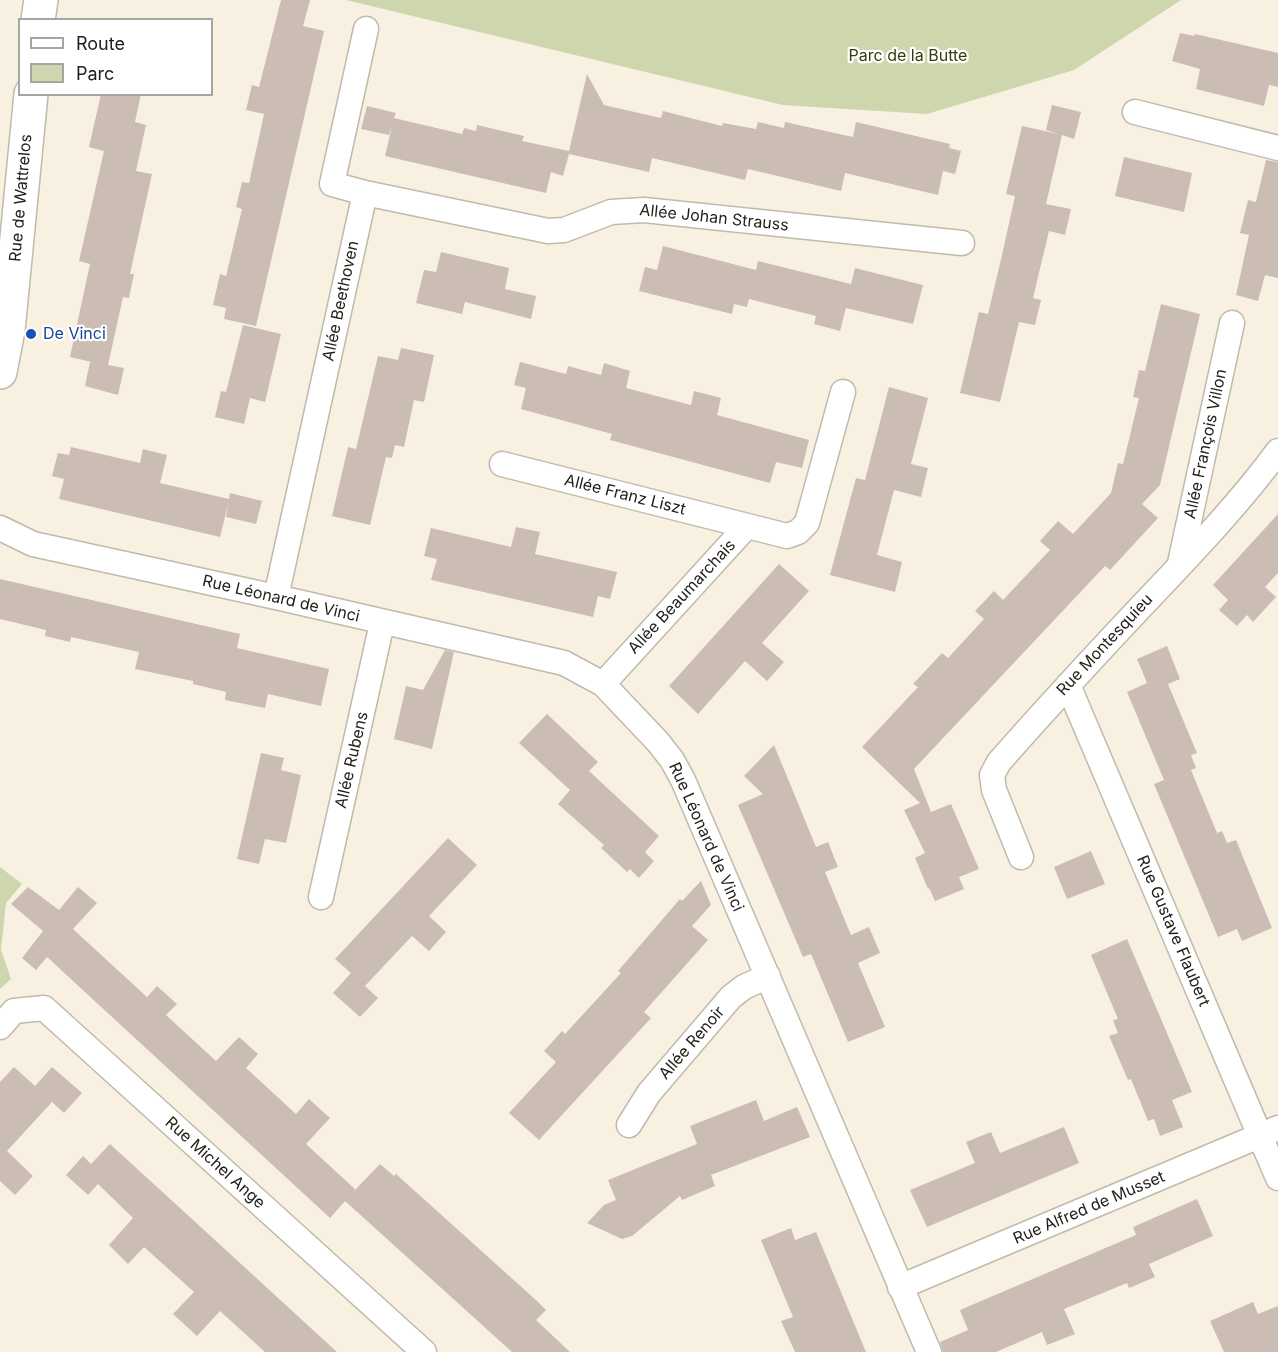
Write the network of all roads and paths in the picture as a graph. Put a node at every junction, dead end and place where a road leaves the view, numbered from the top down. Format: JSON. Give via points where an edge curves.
{"nodes":[{"id":1,"x":41,"y":0,"type":"edge"},
{"id":2,"x":38,"y":18,"type":"edge"},
{"id":3,"x":366,"y":30,"type":"dead end"},
{"id":4,"x":31,"y":96,"type":"edge"},
{"id":5,"x":1135,"y":112,"type":"dead end"},
{"id":6,"x":1278,"y":148,"type":"edge"},
{"id":7,"x":365,"y":193,"type":"junction"},
{"id":8,"x":962,"y":243,"type":"dead end"},
{"id":9,"x":1232,"y":323,"type":"dead end"},
{"id":10,"x":0,"y":372,"type":"edge"},
{"id":11,"x":843,"y":392,"type":"dead end"},
{"id":12,"x":1278,"y":451,"type":"edge"},
{"id":13,"x":502,"y":464,"type":"dead end"},
{"id":14,"x":747,"y":526,"type":"junction"},
{"id":15,"x":0,"y":528,"type":"edge"},
{"id":16,"x":1180,"y":566,"type":"junction"},
{"id":17,"x":276,"y":597,"type":"junction"},
{"id":18,"x":382,"y":623,"type":"junction"},
{"id":19,"x":603,"y":684,"type":"junction"},
{"id":20,"x":1068,"y":685,"type":"junction"},
{"id":21,"x":1021,"y":857,"type":"dead end"},
{"id":22,"x":321,"y":897,"type":"dead end"},
{"id":23,"x":768,"y":976,"type":"junction"},
{"id":24,"x":0,"y":1027,"type":"edge"},
{"id":25,"x":629,"y":1125,"type":"dead end"},
{"id":26,"x":1269,"y":1132,"type":"edge"},
{"id":27,"x":1278,"y":1178,"type":"edge"},
{"id":28,"x":900,"y":1287,"type":"junction"},
{"id":29,"x":424,"y":1352,"type":"edge"},
{"id":30,"x":929,"y":1352,"type":"edge"}],
"edges":[{"from":1,"to":2,"type":"street"},
{"from":3,"to":7,"type":"street","via":[[332,184]]},
{"from":4,"to":10,"type":"street","name":"Rue de Wattrelos","via":[[9,320]]},
{"from":5,"to":6,"type":"street"},
{"from":7,"to":8,"type":"street","name":"Allée Johan Strauss","via":[[548,231],[564,230],[611,212],[644,210]]},
{"from":7,"to":17,"type":"street","name":"Allée Beethoven"},
{"from":9,"to":16,"type":"street","name":"Allée François Villon"},
{"from":11,"to":14,"type":"street","name":"Allée Beaumarchais","via":[[807,523],[787,536]]},
{"from":12,"to":16,"type":"street","name":"Rue Montesquieu"},
{"from":13,"to":14,"type":"street","name":"Allée Franz Liszt"},
{"from":14,"to":19,"type":"street","name":"Allée Beaumarchais"},
{"from":15,"to":17,"type":"street","name":"Rue Léonard de Vinci","via":[[33,544]]},
{"from":16,"to":20,"type":"street","name":"Rue Montesquieu"},
{"from":17,"to":18,"type":"street","name":"Rue Léonard de Vinci"},
{"from":18,"to":19,"type":"street","name":"Rue Léonard de Vinci","via":[[564,663]]},
{"from":18,"to":22,"type":"street","name":"Allée Rubens"},
{"from":19,"to":23,"type":"street","name":"Rue Léonard de Vinci","via":[[672,760]]},
{"from":20,"to":21,"type":"street","name":"Rue Montesquieu","via":[[999,762],[992,775],[993,790]]},
{"from":20,"to":26,"type":"street","name":"Rue Gustave Flaubert"},
{"from":23,"to":25,"type":"street","name":"Allée Renoir","via":[[731,997],[649,1093]]},
{"from":23,"to":28,"type":"street","name":"Rue Léonard de Vinci"},
{"from":24,"to":29,"type":"street","name":"Rue Michel Ange","via":[[15,1011],[44,1008]]},
{"from":26,"to":27,"type":"street","name":"Rue Gustave Flaubert"},
{"from":26,"to":28,"type":"street","name":"Rue Alfred de Musset"},
{"from":28,"to":30,"type":"street","name":"Rue Léonard de Vinci"}]}
